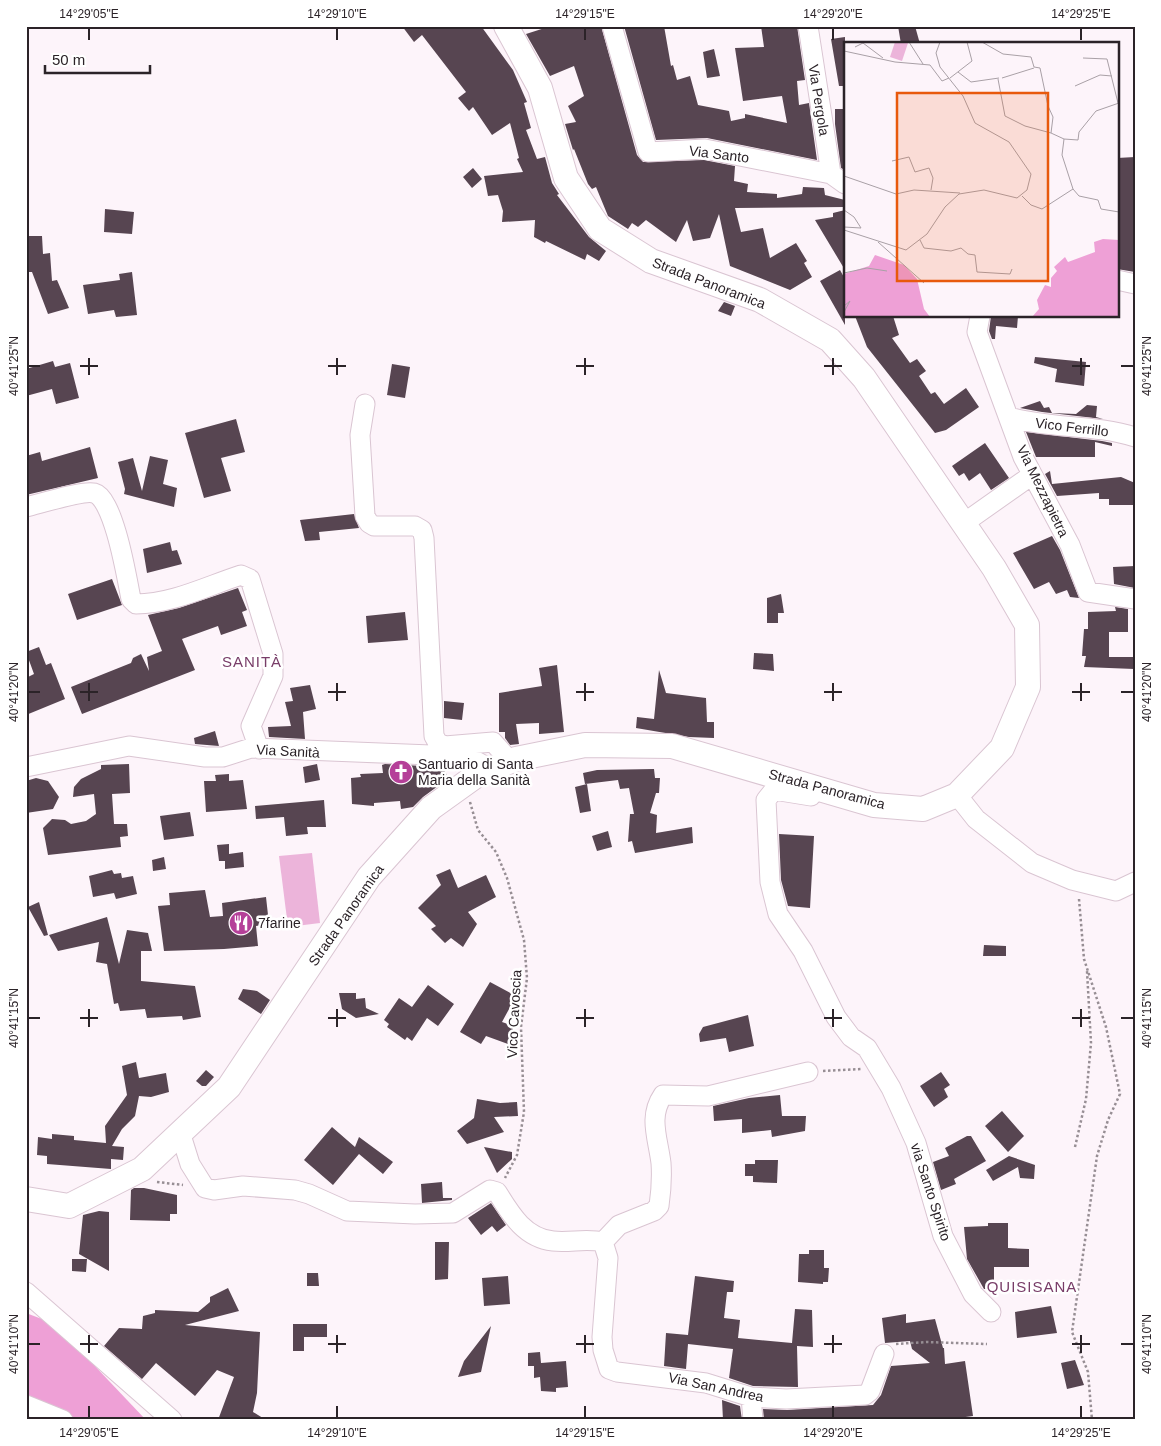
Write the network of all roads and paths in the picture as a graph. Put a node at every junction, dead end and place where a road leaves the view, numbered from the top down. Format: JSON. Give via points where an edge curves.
{"nodes":[{"id":1,"x":506,"y":26,"type":"edge"},
{"id":2,"x":612,"y":26,"type":"edge"},
{"id":3,"x":808,"y":26,"type":"edge"},
{"id":4,"x":838,"y":179,"type":"edge"},
{"id":5,"x":1118,"y":280,"type":"edge"},
{"id":6,"x":1135,"y":284,"type":"edge"},
{"id":7,"x":980,"y":318,"type":"edge"},
{"id":8,"x":365,"y":404,"type":"dead end"},
{"id":9,"x":1009,"y":417,"type":"junction"},
{"id":10,"x":1135,"y":437,"type":"edge"},
{"id":11,"x":1032,"y":475,"type":"junction"},
{"id":12,"x":26,"y":507,"type":"edge"},
{"id":13,"x":964,"y":523,"type":"junction"},
{"id":14,"x":1135,"y":599,"type":"edge"},
{"id":15,"x":259,"y":749,"type":"junction"},
{"id":16,"x":500,"y":765,"type":"junction"},
{"id":17,"x":26,"y":768,"type":"edge"},
{"id":18,"x":464,"y":784,"type":"junction"},
{"id":19,"x":957,"y":795,"type":"junction"},
{"id":20,"x":872,"y":804,"type":"junction"},
{"id":21,"x":1080,"y":882,"type":"junction"},
{"id":22,"x":1135,"y":882,"type":"edge"},
{"id":23,"x":1087,"y":967,"type":"junction"},
{"id":24,"x":876,"y":1066,"type":"junction"},
{"id":25,"x":808,"y":1072,"type":"joint"},
{"id":26,"x":180,"y":1132,"type":"junction"},
{"id":27,"x":1075,"y":1148,"type":"dead end"},
{"id":28,"x":154,"y":1181,"type":"dead end"},
{"id":29,"x":202,"y":1185,"type":"junction"},
{"id":30,"x":494,"y":1191,"type":"junction"},
{"id":31,"x":26,"y":1199,"type":"edge"},
{"id":32,"x":603,"y":1242,"type":"junction"},
{"id":33,"x":26,"y":1292,"type":"edge"},
{"id":34,"x":992,"y":1312,"type":"dead end"},
{"id":35,"x":987,"y":1344,"type":"dead end"},
{"id":36,"x":884,"y":1354,"type":"joint"},
{"id":37,"x":752,"y":1397,"type":"junction"},
{"id":38,"x":26,"y":1405,"type":"edge"},
{"id":39,"x":64,"y":1420,"type":"edge"},
{"id":40,"x":172,"y":1420,"type":"edge"},
{"id":41,"x":753,"y":1420,"type":"edge"},
{"id":42,"x":1092,"y":1420,"type":"edge"}],
"edges":[{"from":1,"to":13,"type":"main road","name":"Strada Panoramica","via":[[540,88],[566,178],[600,229],[651,261],[760,300],[830,340],[864,378]]},
{"from":2,"to":4,"type":"street","name":"Via Santo","via":[[648,152],[705,149]]},
{"from":3,"to":4,"type":"street","name":"Via Pergola"},
{"from":5,"to":6,"type":"street"},
{"from":7,"to":9,"type":"street","name":"Via Mezzapietra","via":[[977,332]]},
{"from":8,"to":16,"type":"street","via":[[360,435],[368,523],[374,526],[415,526],[422,530],[424,538],[434,736],[445,746],[493,742]]},
{"from":9,"to":10,"type":"street","name":"Vico Ferrillo"},
{"from":9,"to":11,"type":"street","name":"Via Mezzapietra"},
{"from":11,"to":13,"type":"street"},
{"from":11,"to":14,"type":"street","name":"Via Mezzapietra","via":[[1070,545],[1088,592]]},
{"from":12,"to":15,"type":"street","via":[[92,492],[100,496],[113,522],[131,599],[136,604],[172,598],[241,575],[250,579],[273,654],[273,676],[251,726]]},
{"from":13,"to":19,"type":"main road","name":"Strada Panoramica","via":[[1027,625],[1028,687],[1002,748]]},
{"from":15,"to":16,"type":"street","name":"Via Sanità","via":[[431,755],[470,758]]},
{"from":15,"to":17,"type":"street","name":"Via Sanità","via":[[251,748],[223,757],[205,757],[129,746]]},
{"from":16,"to":18,"type":"main road","name":"Strada Panoramica"},
{"from":16,"to":20,"type":"main road","name":"Strada Panoramica","via":[[585,744],[672,746]]},
{"from":18,"to":26,"type":"main road","name":"Strada Panoramica","via":[[431,808],[369,877],[228,1087]]},
{"from":18,"to":30,"type":"path","name":"Vico Cavoscia","via":[[478,830],[496,852],[507,878],[524,940],[527,978],[521,1027],[524,1112],[521,1132],[516,1155],[504,1180]]},
{"from":19,"to":20,"type":"main road","name":"Strada Panoramica","via":[[923,810]]},
{"from":19,"to":21,"type":"street","via":[[976,819],[1032,863]]},
{"from":20,"to":24,"type":"street","name":"via Santo Spirito","via":[[848,808],[806,794],[774,790],[766,800],[770,882],[778,914],[804,951],[836,1017],[852,1037],[867,1048]]},
{"from":21,"to":22,"type":"street","via":[[1116,891]]},
{"from":21,"to":23,"type":"path","via":[[1080,916]]},
{"from":23,"to":27,"type":"path","via":[[1091,1043],[1086,1099]]},
{"from":23,"to":42,"type":"path","via":[[1106,1027],[1120,1094],[1097,1156],[1072,1332],[1088,1372]]},
{"from":24,"to":25,"type":"path"},
{"from":24,"to":34,"type":"street","name":"via Santo Spirito","via":[[891,1088],[916,1143],[943,1236],[973,1294]]},
{"from":25,"to":32,"type":"street","via":[[708,1096],[663,1095],[654,1116],[661,1162],[659,1206],[619,1225]]},
{"from":26,"to":29,"type":"street","via":[[190,1164]]},
{"from":26,"to":31,"type":"main road","name":"Strada Panoramica","via":[[142,1169],[70,1206]]},
{"from":28,"to":29,"type":"path"},
{"from":29,"to":30,"type":"street","via":[[214,1190],[243,1186],[295,1190],[347,1211],[415,1214],[453,1213],[482,1194]]},
{"from":30,"to":32,"type":"street","via":[[516,1223],[544,1238]]},
{"from":32,"to":37,"type":"street","name":"Via San Andrea","via":[[608,1258],[602,1338],[609,1369],[706,1383]]},
{"from":33,"to":40,"type":"street"},
{"from":35,"to":36,"type":"path","via":[[892,1344]]},
{"from":36,"to":37,"type":"street","name":"Via San Andrea","via":[[870,1391],[865,1395],[786,1399]]},
{"from":37,"to":41,"type":"street"},
{"from":38,"to":39,"type":"street"}]}
